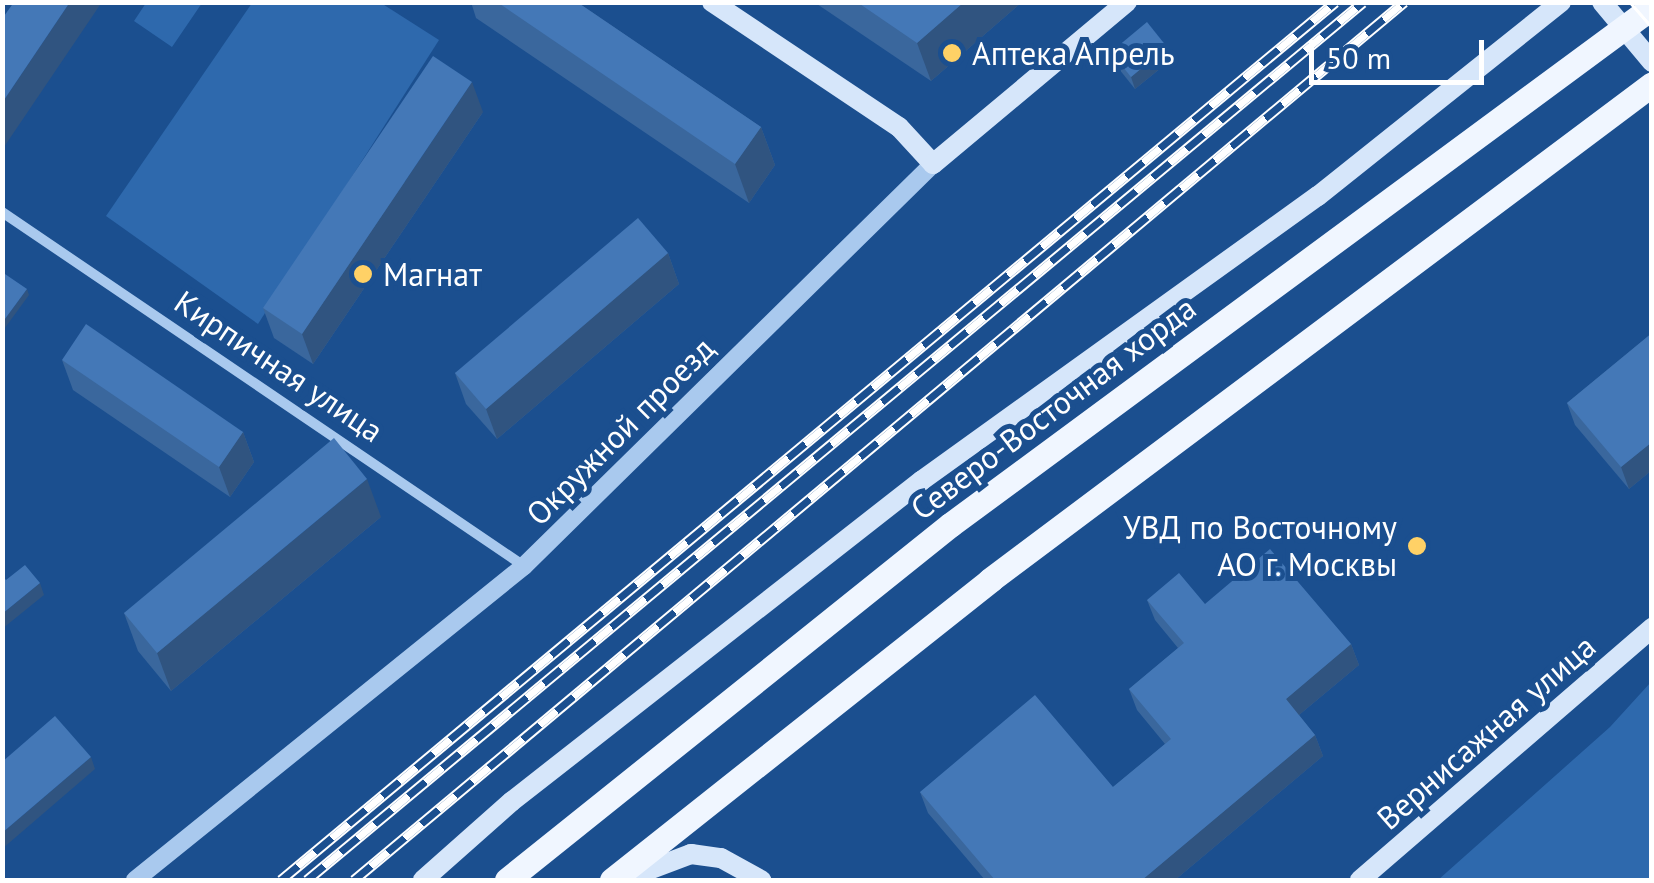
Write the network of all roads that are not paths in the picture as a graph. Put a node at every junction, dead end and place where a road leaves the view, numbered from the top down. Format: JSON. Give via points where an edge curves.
{"nodes":[{"id":1,"x":712,"y":2,"type":"edge"},
{"id":2,"x":1127,"y":2,"type":"edge"},
{"id":3,"x":1560,"y":2,"type":"edge"},
{"id":4,"x":1602,"y":2,"type":"edge"},
{"id":5,"x":1652,"y":6,"type":"edge"},
{"id":6,"x":1652,"y":62,"type":"edge"},
{"id":7,"x":1652,"y":84,"type":"edge"},
{"id":8,"x":934,"y":164,"type":"junction"},
{"id":9,"x":2,"y":212,"type":"edge"},
{"id":10,"x":524,"y":566,"type":"junction"},
{"id":11,"x":1652,"y":628,"type":"edge"},
{"id":12,"x":135,"y":880,"type":"edge"},
{"id":13,"x":423,"y":880,"type":"edge"},
{"id":14,"x":508,"y":880,"type":"edge"},
{"id":15,"x":612,"y":880,"type":"edge"},
{"id":16,"x":622,"y":880,"type":"edge"},
{"id":17,"x":760,"y":880,"type":"edge"},
{"id":18,"x":1360,"y":880,"type":"edge"}],
"edges":[{"from":1,"to":8,"type":"main road","via":[[899,127]]},
{"from":2,"to":8,"type":"main road","name":"Окружной проезд"},
{"from":3,"to":13,"type":"main road","via":[[1318,196],[936,470],[510,802]]},
{"from":4,"to":6,"type":"main road"},
{"from":5,"to":14,"type":"main road","name":"Северо-Восточная хорда","via":[[832,616]]},
{"from":7,"to":15,"type":"main road","via":[[990,580]]},
{"from":8,"to":10,"type":"street","name":"Окружной проезд"},
{"from":9,"to":10,"type":"street","name":"Кирпичная улица"},
{"from":10,"to":12,"type":"street","name":"Окружной проезд"},
{"from":11,"to":18,"type":"main road","name":"Вернисажная улица"},
{"from":16,"to":17,"type":"main road","via":[[691,854],[721,858]]}]}
